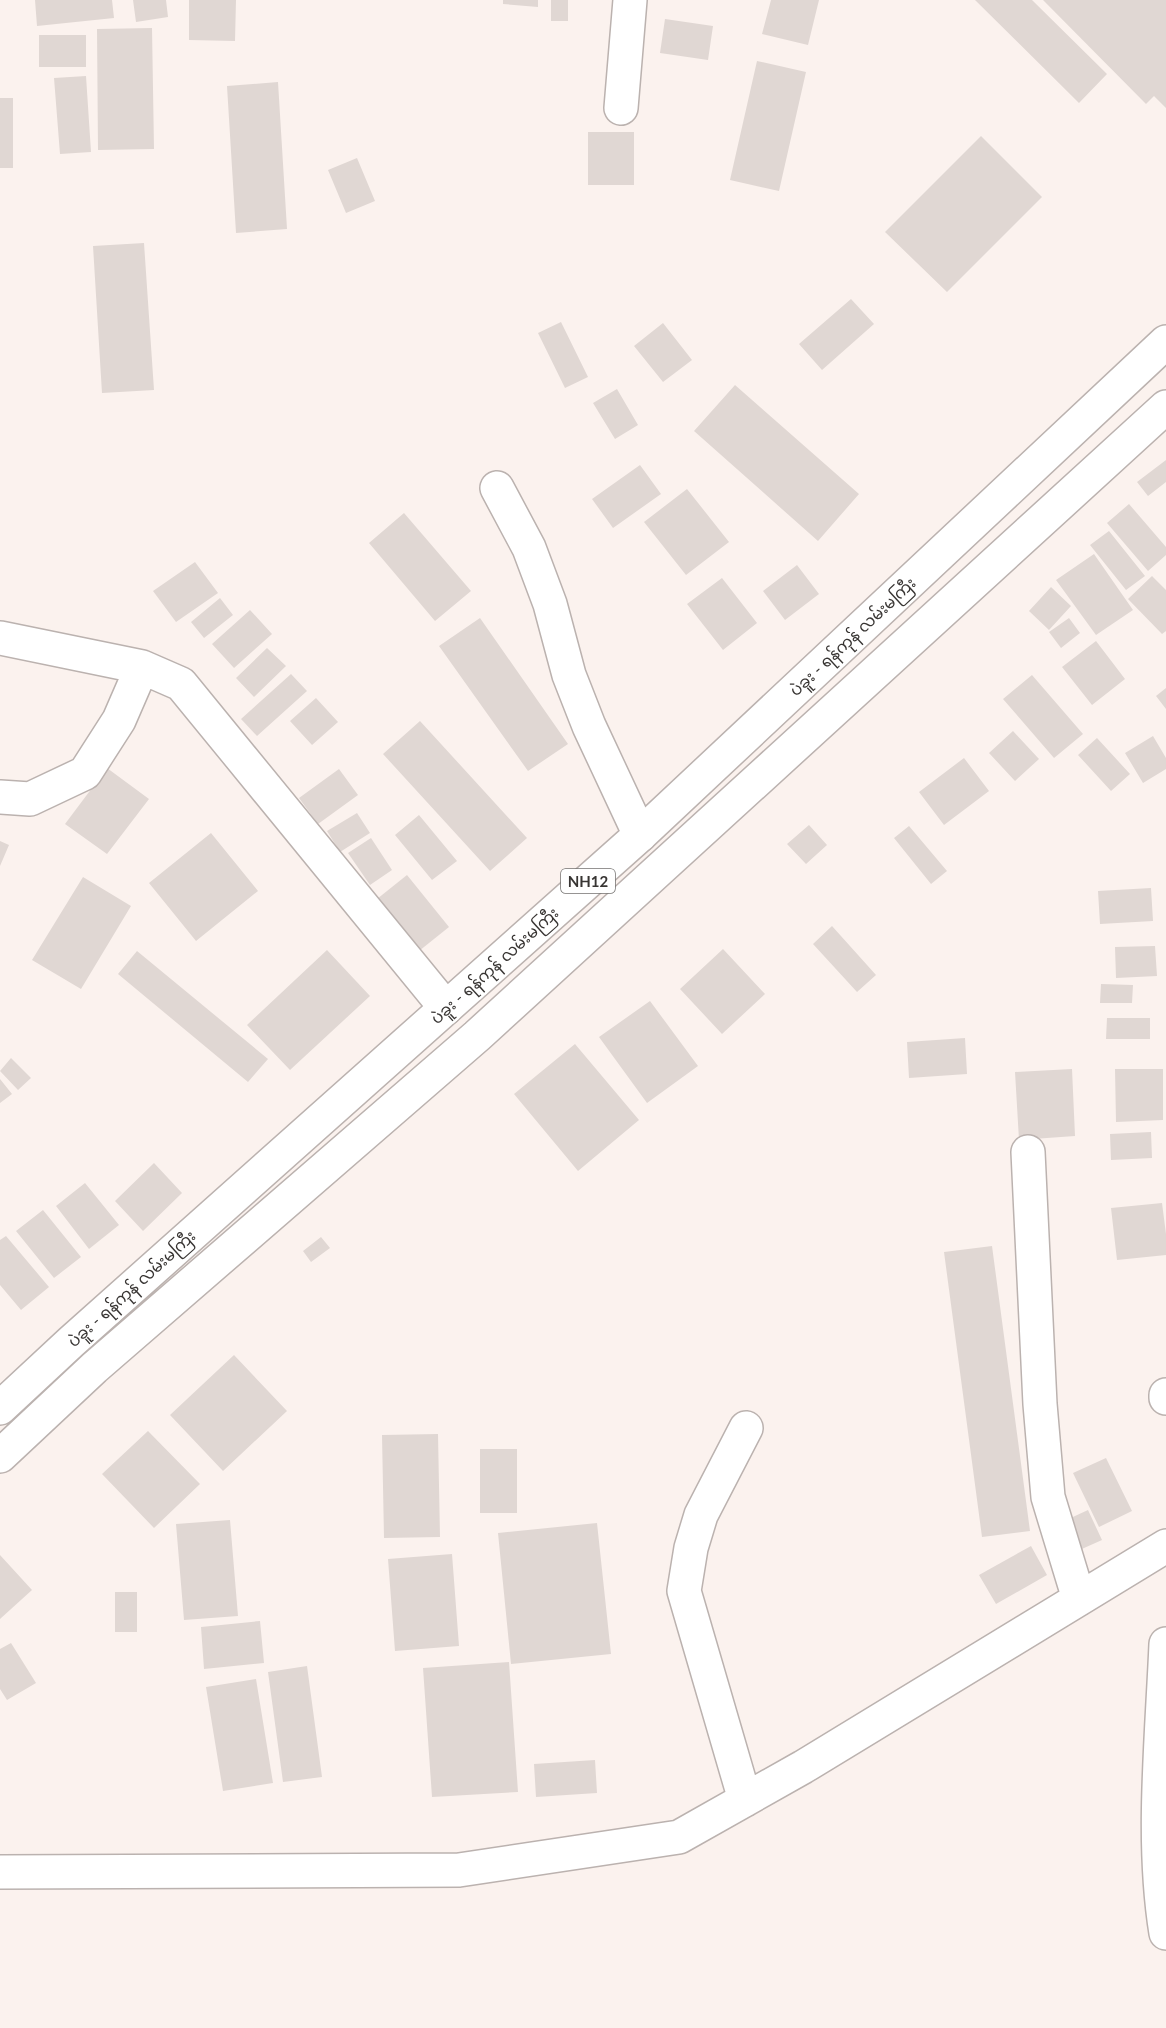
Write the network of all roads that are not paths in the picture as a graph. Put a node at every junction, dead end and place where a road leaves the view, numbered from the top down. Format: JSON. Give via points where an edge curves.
{"nodes":[{"id":1,"x":630,"y":0,"type":"edge"},
{"id":2,"x":621,"y":108,"type":"dead end"},
{"id":3,"x":1161,"y":356,"type":"edge"},
{"id":4,"x":1166,"y":407,"type":"edge"},
{"id":5,"x":496,"y":488,"type":"dead end"},
{"id":6,"x":0,"y":638,"type":"edge"},
{"id":7,"x":142,"y":667,"type":"junction"},
{"id":8,"x":0,"y":797,"type":"edge"},
{"id":9,"x":640,"y":835,"type":"junction"},
{"id":10,"x":446,"y":1008,"type":"junction"},
{"id":11,"x":1028,"y":1152,"type":"dead end"},
{"id":12,"x":0,"y":1408,"type":"edge"},
{"id":13,"x":746,"y":1428,"type":"dead end"},
{"id":14,"x":0,"y":1456,"type":"edge"},
{"id":15,"x":1166,"y":1546,"type":"edge"},
{"id":16,"x":1079,"y":1599,"type":"junction"},
{"id":17,"x":1166,"y":1644,"type":"edge"},
{"id":18,"x":746,"y":1800,"type":"junction"},
{"id":19,"x":1163,"y":1811,"type":"edge"},
{"id":20,"x":0,"y":1872,"type":"edge"},
{"id":21,"x":1166,"y":1933,"type":"edge"}],
"edges":[{"from":1,"to":2,"type":"main road"},
{"from":3,"to":9,"type":"main road","name":"ပဲခူး - ရန်ကုန် လမ်းမကြီး","number":"NH12"},
{"from":4,"to":14,"type":"main road","number":"NH12","via":[[477,1036],[103,1360]]},
{"from":5,"to":9,"type":"main road","via":[[529,548],[550,604],[569,675]]},
{"from":6,"to":7,"type":"main road"},
{"from":7,"to":8,"type":"main road","via":[[119,720],[85,773],[30,799]]},
{"from":7,"to":10,"type":"main road","via":[[181,684]]},
{"from":9,"to":10,"type":"main road","name":"ပဲခူး - ရန်ကုန် လမ်းမကြီး","number":"NH12"},
{"from":10,"to":12,"type":"main road","name":"ပဲခူး - ရန်ကုန် လမ်းမကြီး","number":"NH12"},
{"from":11,"to":16,"type":"main road","via":[[1048,1497]]},
{"from":13,"to":18,"type":"main road","via":[[701,1515],[684,1591]]},
{"from":15,"to":16,"type":"main road"},
{"from":16,"to":18,"type":"main road"},
{"from":17,"to":19,"type":"main road"},
{"from":18,"to":20,"type":"main road","via":[[679,1837],[459,1870]]},
{"from":19,"to":21,"type":"main road","via":[[1161,1904]]}]}
